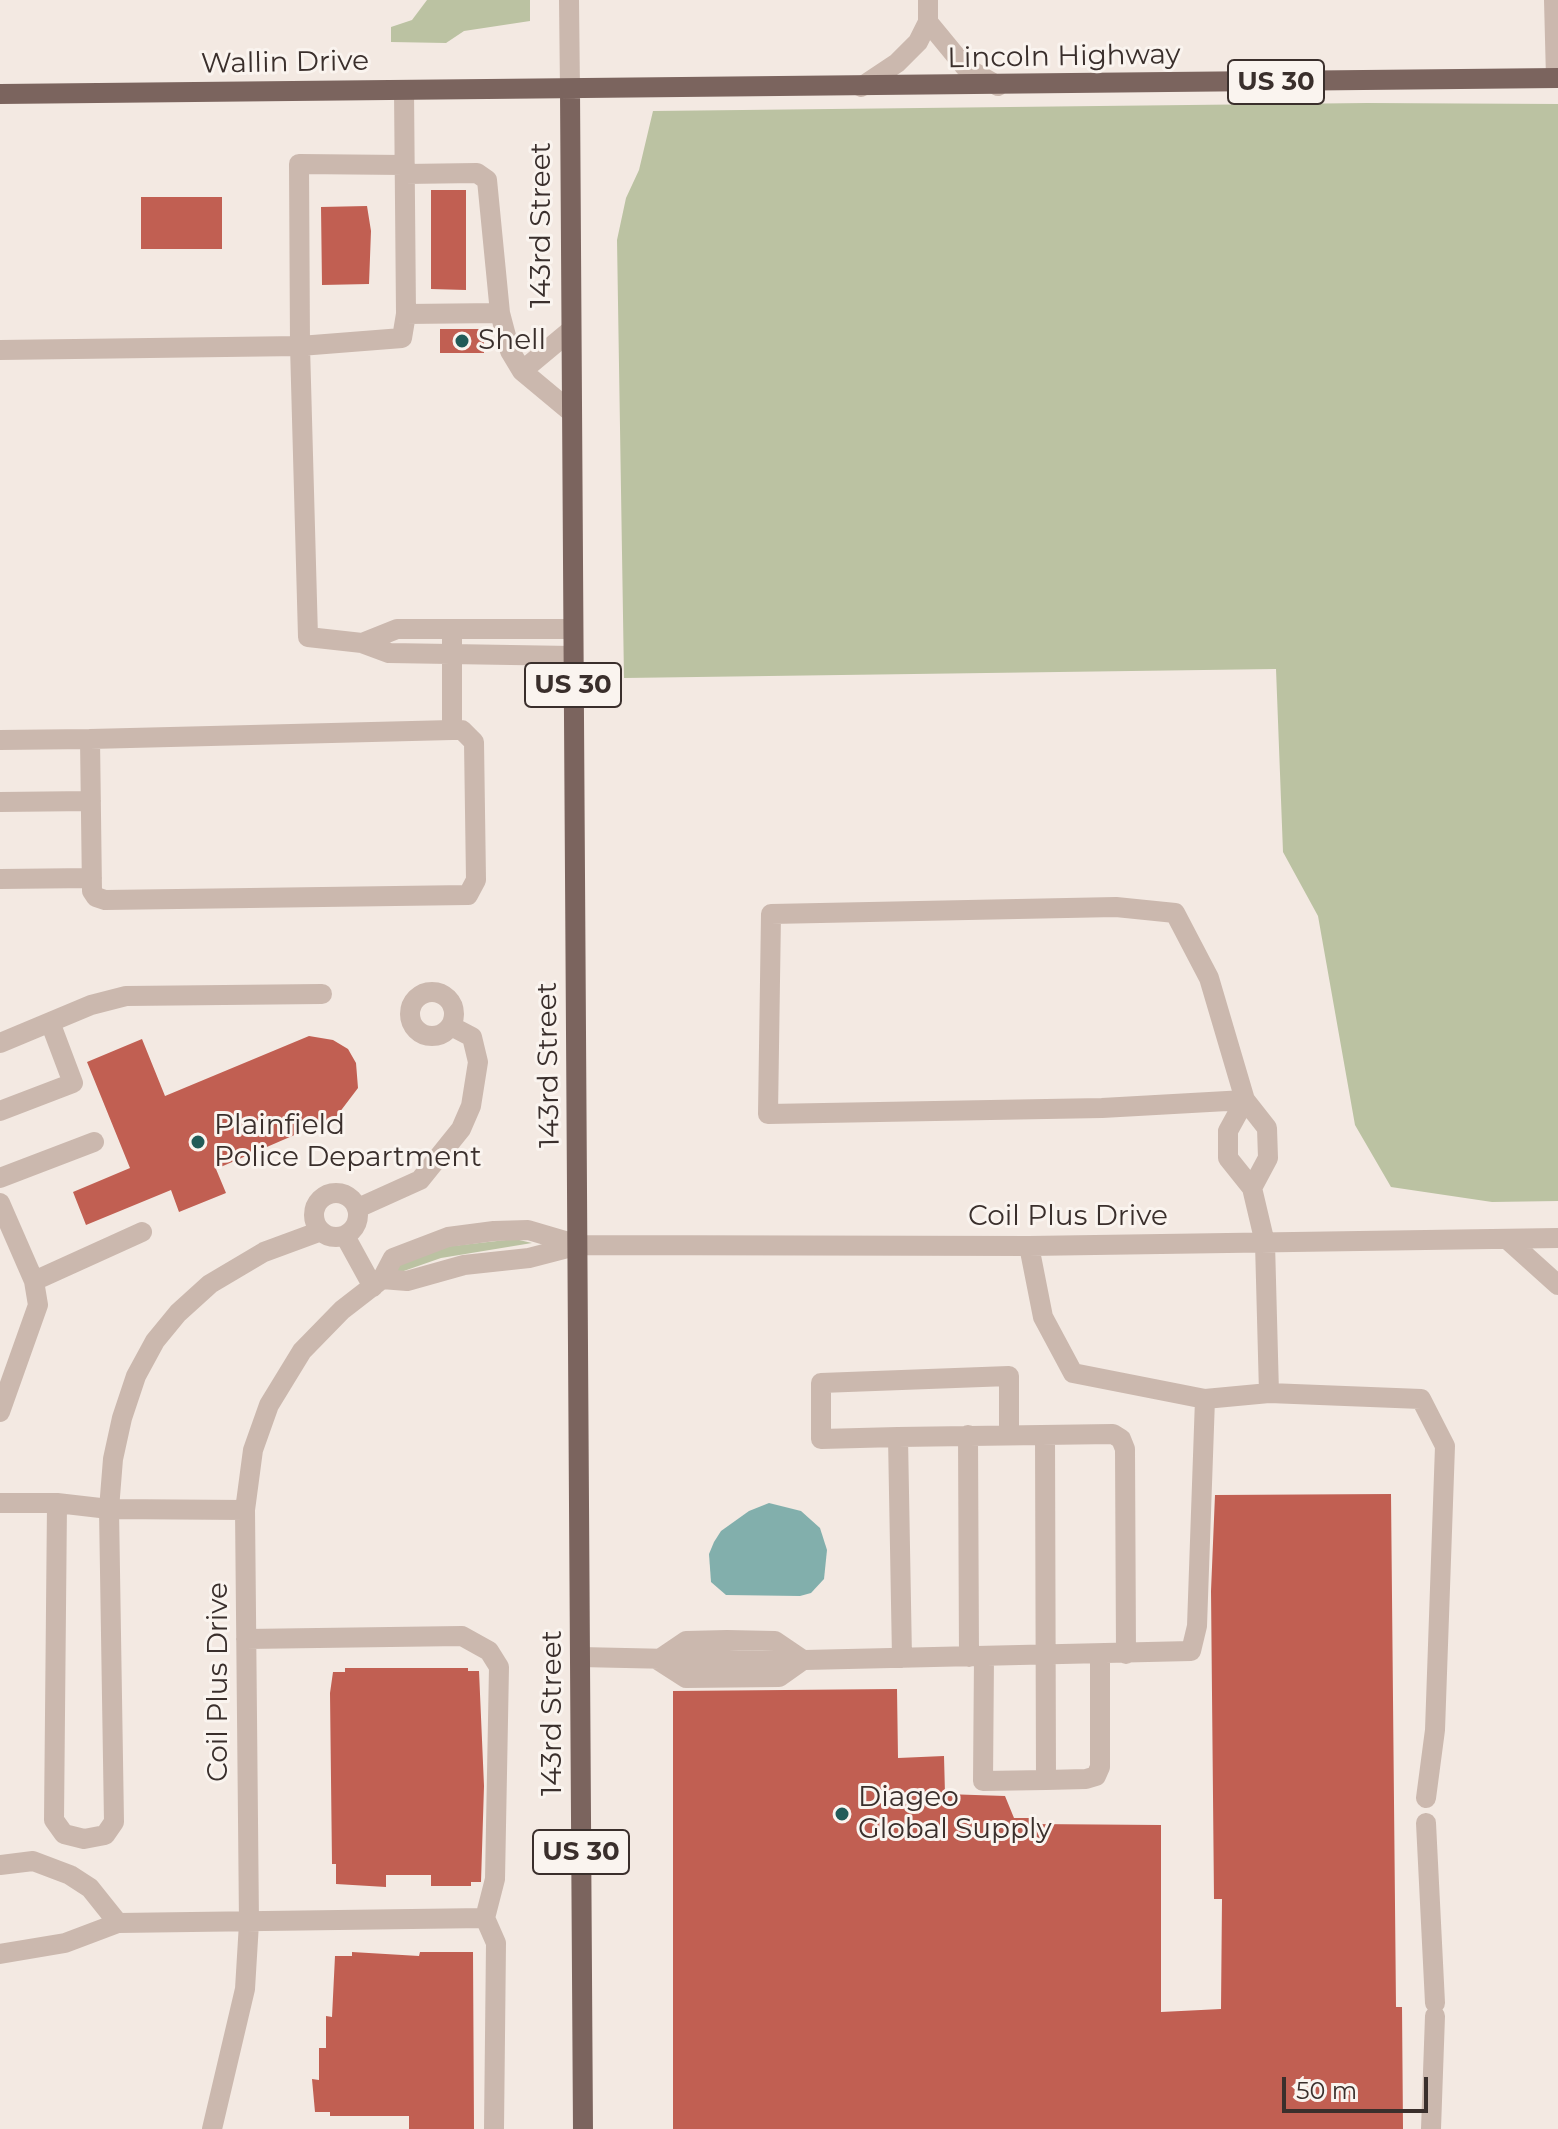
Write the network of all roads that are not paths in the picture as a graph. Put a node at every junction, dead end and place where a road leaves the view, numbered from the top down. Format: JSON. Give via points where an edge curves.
{"nodes":[{"id":1,"x":569,"y":0,"type":"edge"},
{"id":2,"x":928,"y":0,"type":"edge"},
{"id":3,"x":1554,"y":0,"type":"edge"},
{"id":4,"x":928,"y":22,"type":"junction"},
{"id":5,"x":1557,"y":78,"type":"edge"},
{"id":6,"x":998,"y":86,"type":"junction"},
{"id":7,"x":861,"y":87,"type":"junction"},
{"id":8,"x":404,"y":90,"type":"junction"},
{"id":9,"x":570,"y":90,"type":"junction"},
{"id":10,"x":0,"y":94,"type":"edge"},
{"id":11,"x":405,"y":169,"type":"junction"},
{"id":12,"x":500,"y":313,"type":"junction"},
{"id":13,"x":406,"y":314,"type":"junction"},
{"id":14,"x":570,"y":331,"type":"junction"},
{"id":15,"x":301,"y":336,"type":"junction"},
{"id":16,"x":0,"y":350,"type":"edge"},
{"id":17,"x":522,"y":371,"type":"junction"},
{"id":18,"x":570,"y":411,"type":"junction"},
{"id":19,"x":452,"y":629,"type":"junction"},
{"id":20,"x":572,"y":629,"type":"junction"},
{"id":21,"x":362,"y":643,"type":"junction"},
{"id":22,"x":453,"y":654,"type":"junction"},
{"id":23,"x":572,"y":656,"type":"junction"},
{"id":24,"x":452,"y":730,"type":"junction"},
{"id":25,"x":90,"y":739,"type":"junction"},
{"id":26,"x":0,"y":740,"type":"edge"},
{"id":27,"x":91,"y":801,"type":"junction"},
{"id":28,"x":0,"y":802,"type":"edge"},
{"id":29,"x":92,"y":878,"type":"junction"},
{"id":30,"x":0,"y":879,"type":"edge"},
{"id":31,"x":322,"y":994,"type":"dead end"},
{"id":32,"x":50,"y":1022,"type":"junction"},
{"id":33,"x":451,"y":1026,"type":"dead end"},
{"id":34,"x":0,"y":1043,"type":"edge"},
{"id":35,"x":1245,"y":1100,"type":"junction"},
{"id":36,"x":0,"y":1111,"type":"edge"},
{"id":37,"x":94,"y":1142,"type":"dead end"},
{"id":38,"x":0,"y":1178,"type":"edge"},
{"id":39,"x":1252,"y":1188,"type":"junction"},
{"id":40,"x":0,"y":1203,"type":"edge"},
{"id":41,"x":358,"y":1208,"type":"junction"},
{"id":42,"x":321,"y":1231,"type":"junction"},
{"id":43,"x":142,"y":1232,"type":"dead end"},
{"id":44,"x":345,"y":1236,"type":"junction"},
{"id":45,"x":1558,"y":1238,"type":"edge"},
{"id":46,"x":1508,"y":1240,"type":"junction"},
{"id":47,"x":1265,"y":1243,"type":"junction"},
{"id":48,"x":579,"y":1245,"type":"junction"},
{"id":49,"x":1029,"y":1246,"type":"junction"},
{"id":50,"x":34,"y":1281,"type":"junction"},
{"id":51,"x":378,"y":1283,"type":"junction"},
{"id":52,"x":1558,"y":1285,"type":"edge"},
{"id":53,"x":1269,"y":1393,"type":"junction"},
{"id":54,"x":1205,"y":1399,"type":"junction"},
{"id":55,"x":0,"y":1412,"type":"edge"},
{"id":56,"x":968,"y":1435,"type":"junction"},
{"id":57,"x":1009,"y":1435,"type":"junction"},
{"id":58,"x":1045,"y":1435,"type":"junction"},
{"id":59,"x":898,"y":1437,"type":"junction"},
{"id":60,"x":0,"y":1503,"type":"edge"},
{"id":61,"x":57,"y":1503,"type":"junction"},
{"id":62,"x":109,"y":1509,"type":"junction"},
{"id":63,"x":245,"y":1510,"type":"junction"},
{"id":64,"x":246,"y":1639,"type":"junction"},
{"id":65,"x":1126,"y":1654,"type":"junction"},
{"id":66,"x":1100,"y":1655,"type":"junction"},
{"id":67,"x":1047,"y":1656,"type":"junction"},
{"id":68,"x":580,"y":1657,"type":"junction"},
{"id":69,"x":976,"y":1657,"type":"junction"},
{"id":70,"x":902,"y":1658,"type":"junction"},
{"id":71,"x":1046,"y":1780,"type":"junction"},
{"id":72,"x":1426,"y":1798,"type":"dead end"},
{"id":73,"x":1426,"y":1823,"type":"dead end"},
{"id":74,"x":0,"y":1865,"type":"edge"},
{"id":75,"x":485,"y":1918,"type":"junction"},
{"id":76,"x":118,"y":1923,"type":"junction"},
{"id":77,"x":249,"y":1923,"type":"junction"},
{"id":78,"x":0,"y":1954,"type":"edge"},
{"id":79,"x":212,"y":2129,"type":"edge"},
{"id":80,"x":494,"y":2129,"type":"edge"},
{"id":81,"x":583,"y":2129,"type":"edge"},
{"id":82,"x":1431,"y":2129,"type":"edge"}],
"edges":[{"from":1,"to":9,"type":"street","name":"143rd Street"},
{"from":2,"to":4,"type":"street"},
{"from":3,"to":5,"type":"street"},
{"from":4,"to":6,"type":"street","via":[[965,67]]},
{"from":4,"to":7,"type":"street","via":[[918,42],[897,63]]},
{"from":5,"to":6,"type":"main road","name":"Lincoln Highway","number":"US 30"},
{"from":6,"to":7,"type":"main road","name":"Lincoln Highway","number":"US 30"},
{"from":7,"to":9,"type":"main road","name":"Lincoln Highway","number":"US 30"},
{"from":8,"to":9,"type":"main road","name":"Wallin Drive"},
{"from":8,"to":10,"type":"main road","name":"Wallin Drive"},
{"from":8,"to":11,"type":"street"},
{"from":9,"to":14,"type":"main road","name":"143rd Street","number":"US 30"},
{"from":11,"to":12,"type":"street","via":[[477,173],[487,180]]},
{"from":11,"to":13,"type":"street"},
{"from":11,"to":15,"type":"street","via":[[299,164]]},
{"from":12,"to":13,"type":"street"},
{"from":12,"to":17,"type":"street","via":[[510,351]]},
{"from":13,"to":15,"type":"street","via":[[402,338]]},
{"from":14,"to":17,"type":"street"},
{"from":14,"to":18,"type":"main road","name":"143rd Street","number":"US 30"},
{"from":15,"to":16,"type":"street"},
{"from":15,"to":21,"type":"street","via":[[308,637]]},
{"from":17,"to":18,"type":"street"},
{"from":18,"to":20,"type":"main road","name":"143rd Street","number":"US 30"},
{"from":19,"to":20,"type":"street"},
{"from":19,"to":21,"type":"street","via":[[397,629]]},
{"from":19,"to":22,"type":"street"},
{"from":20,"to":23,"type":"main road","name":"143rd Street","number":"US 30"},
{"from":21,"to":22,"type":"street","via":[[389,653]]},
{"from":22,"to":23,"type":"street"},
{"from":22,"to":24,"type":"street"},
{"from":23,"to":48,"type":"main road","name":"143rd Street","number":"US 30"},
{"from":24,"to":25,"type":"street"},
{"from":24,"to":29,"type":"street","via":[[462,730],[474,742],[476,880],[468,895],[105,900],[92,891]]},
{"from":25,"to":26,"type":"street"},
{"from":25,"to":27,"type":"street"},
{"from":27,"to":28,"type":"street"},
{"from":27,"to":29,"type":"street"},
{"from":29,"to":30,"type":"street"},
{"from":31,"to":32,"type":"street","via":[[126,996]]},
{"from":32,"to":34,"type":"street"},
{"from":32,"to":36,"type":"street","via":[[73,1083]]},
{"from":33,"to":41,"type":"street","via":[[472,1037],[478,1062],[471,1106],[461,1129],[420,1180]]},
{"from":35,"to":35,"type":"street","via":[[1209,978],[1175,913],[1116,907],[771,914],[768,1114]]},
{"from":35,"to":39,"type":"street","via":[[1267,1128],[1268,1158]]},
{"from":35,"to":39,"type":"street","via":[[1228,1131],[1228,1158]]},
{"from":37,"to":38,"type":"street"},
{"from":39,"to":47,"type":"street"},
{"from":40,"to":50,"type":"street"},
{"from":41,"to":42,"type":"street","via":[[342,1194],[328,1195],[314,1211]]},
{"from":41,"to":44,"type":"street","via":[[358,1224]]},
{"from":42,"to":44,"type":"street","via":[[333,1238]]},
{"from":42,"to":62,"type":"street","via":[[233,1268],[178,1313],[155,1341],[122,1418]]},
{"from":43,"to":50,"type":"street"},
{"from":44,"to":51,"type":"street"},
{"from":45,"to":46,"type":"street","name":"Coil Plus Drive"},
{"from":46,"to":47,"type":"street","name":"Coil Plus Drive"},
{"from":46,"to":52,"type":"street"},
{"from":47,"to":49,"type":"street","name":"Coil Plus Drive"},
{"from":47,"to":53,"type":"street"},
{"from":48,"to":49,"type":"street","name":"Coil Plus Drive"},
{"from":48,"to":51,"type":"street","name":"Coil Plus Drive"},
{"from":48,"to":51,"type":"street","name":"Coil Plus Drive","via":[[528,1230],[448,1237],[393,1258]]},
{"from":48,"to":68,"type":"main road","name":"143rd Street","number":"US 30"},
{"from":49,"to":54,"type":"street","via":[[1043,1317],[1073,1373]]},
{"from":50,"to":55,"type":"street","via":[[36,1317]]},
{"from":51,"to":63,"type":"street","name":"Coil Plus Drive","via":[[302,1351],[269,1405],[253,1450]]},
{"from":53,"to":54,"type":"street"},
{"from":53,"to":72,"type":"street","via":[[1421,1399],[1445,1446],[1435,1730]]},
{"from":54,"to":65,"type":"street","via":[[1197,1626],[1191,1651]]},
{"from":56,"to":57,"type":"street"},
{"from":56,"to":59,"type":"street"},
{"from":56,"to":69,"type":"street"},
{"from":57,"to":58,"type":"street"},
{"from":57,"to":59,"type":"street","via":[[1009,1376],[821,1383],[821,1439]]},
{"from":58,"to":65,"type":"street","via":[[1113,1434],[1124,1444]]},
{"from":58,"to":67,"type":"street"},
{"from":59,"to":70,"type":"street"},
{"from":60,"to":61,"type":"street"},
{"from":61,"to":62,"type":"street"},
{"from":61,"to":62,"type":"street","via":[[54,1820],[64,1834],[84,1839],[105,1835],[115,1809]]},
{"from":62,"to":63,"type":"street"},
{"from":63,"to":64,"type":"street","name":"Coil Plus Drive"},
{"from":64,"to":75,"type":"street","via":[[462,1636],[489,1651],[499,1667],[495,1879]]},
{"from":64,"to":77,"type":"street","name":"Coil Plus Drive"},
{"from":65,"to":66,"type":"street"},
{"from":66,"to":67,"type":"street"},
{"from":66,"to":71,"type":"street","via":[[1100,1767],[1096,1776],[1086,1779]]},
{"from":67,"to":69,"type":"street"},
{"from":67,"to":71,"type":"street"},
{"from":68,"to":70,"type":"street"},
{"from":68,"to":81,"type":"main road","name":"143rd Street","number":"US 30"},
{"from":69,"to":70,"type":"street"},
{"from":69,"to":71,"type":"street","via":[[983,1781]]},
{"from":73,"to":82,"type":"street","via":[[1435,2010]]},
{"from":74,"to":76,"type":"street","via":[[33,1861],[70,1875],[90,1888]]},
{"from":75,"to":77,"type":"street"},
{"from":75,"to":80,"type":"street","via":[[496,1943]]},
{"from":76,"to":77,"type":"street"},
{"from":76,"to":78,"type":"street","via":[[65,1943]]},
{"from":77,"to":79,"type":"street","name":"Coil Plus Drive","via":[[240,2018]]}]}
